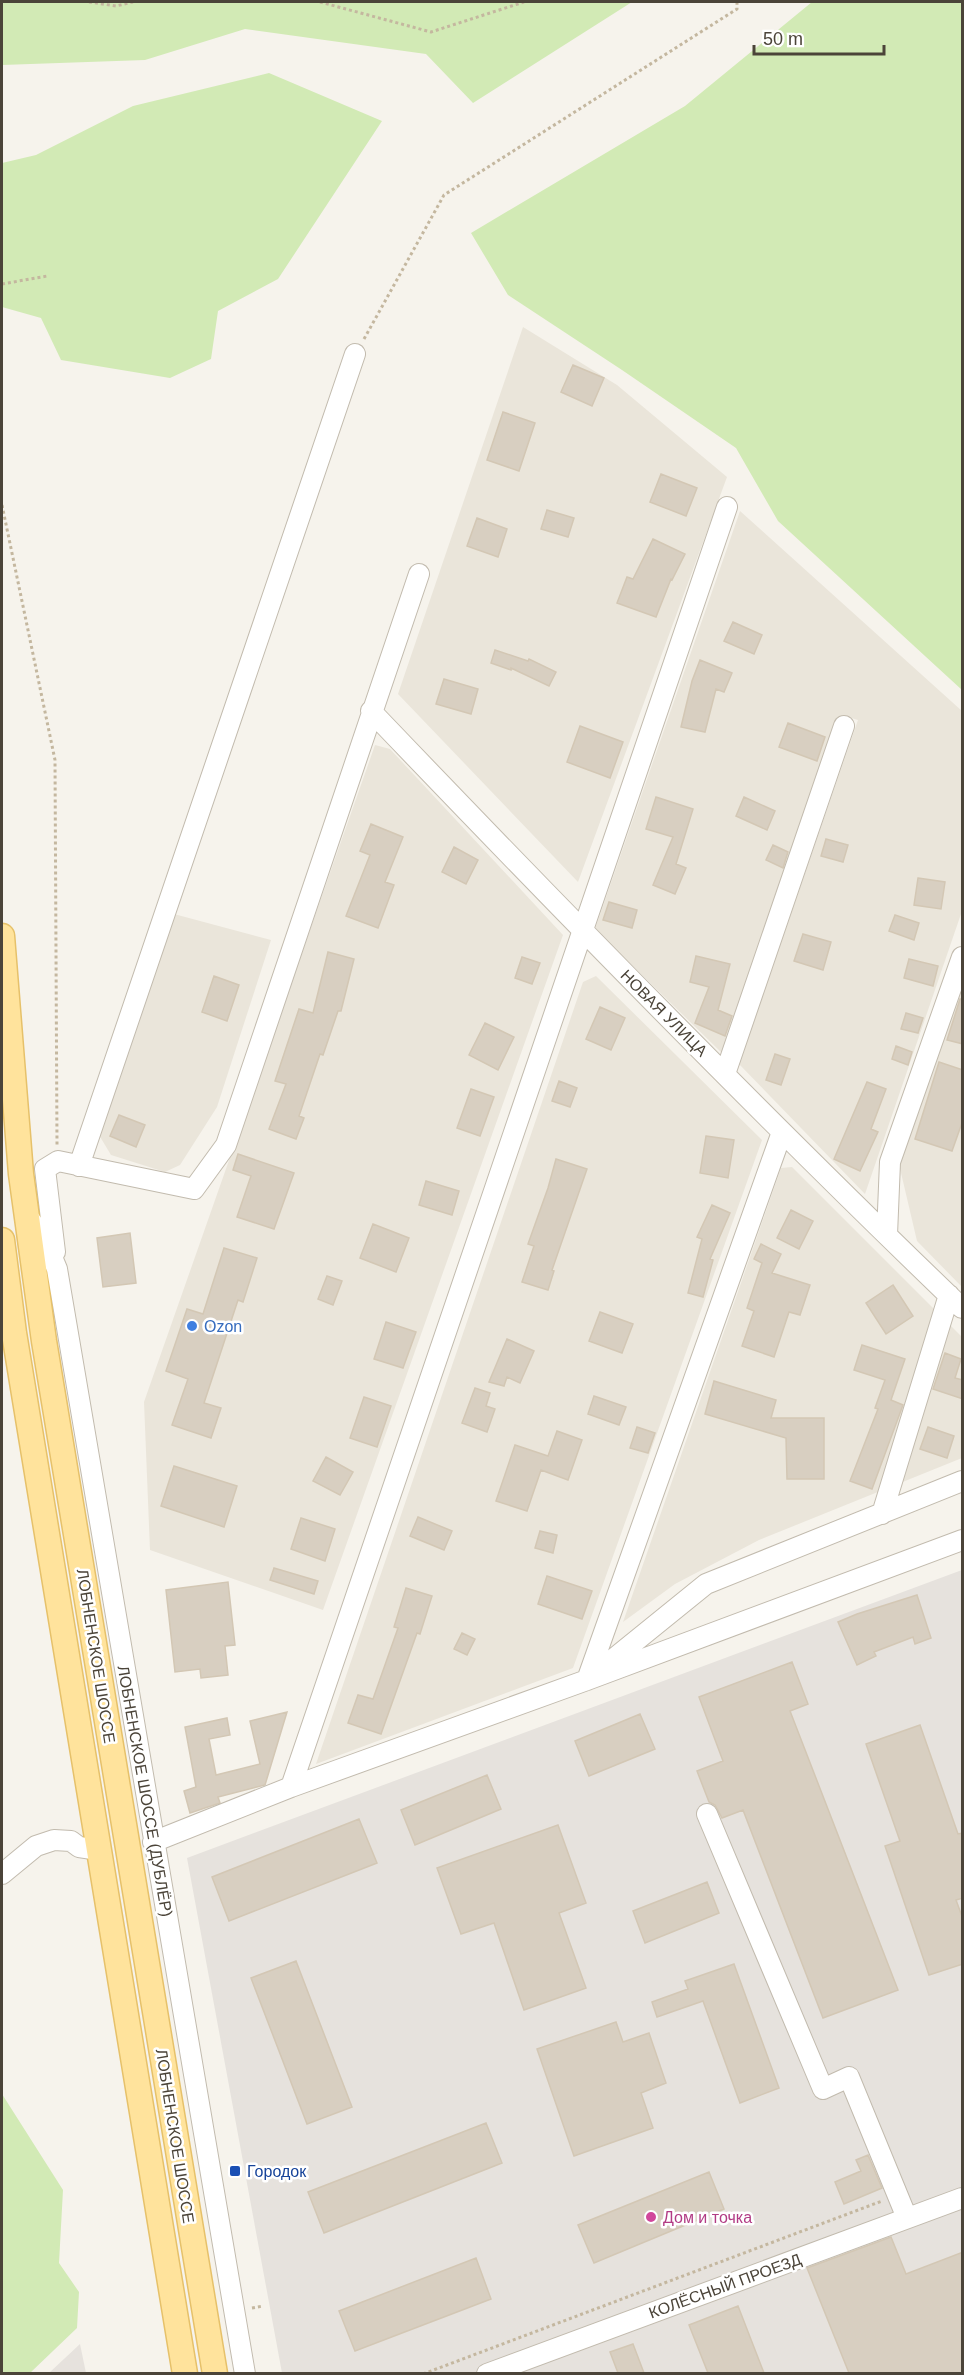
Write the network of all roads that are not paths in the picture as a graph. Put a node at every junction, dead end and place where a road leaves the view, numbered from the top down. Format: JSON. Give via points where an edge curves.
{"nodes":[{"id":1,"x":355,"y":354,"type":"road end"},
{"id":2,"x":727,"y":507,"type":"dead end"},
{"id":3,"x":419,"y":574,"type":"dead end"},
{"id":4,"x":371,"y":711,"type":"junction"},
{"id":5,"x":844,"y":726,"type":"dead end"},
{"id":6,"x":584,"y":933,"type":"junction"},
{"id":7,"x":2,"y":936,"type":"edge"},
{"id":8,"x":963,"y":957,"type":"edge"},
{"id":9,"x":725,"y":1074,"type":"junction"},
{"id":10,"x":782,"y":1132,"type":"junction"},
{"id":11,"x":79,"y":1166,"type":"junction"},
{"id":12,"x":27,"y":1215,"type":"junction"},
{"id":13,"x":887,"y":1235,"type":"junction"},
{"id":14,"x":2,"y":1240,"type":"edge"},
{"id":15,"x":57,"y":1269,"type":"junction"},
{"id":16,"x":956,"y":1302,"type":"edge"},
{"id":17,"x":963,"y":1481,"type":"edge"},
{"id":18,"x":882,"y":1514,"type":"junction"},
{"id":19,"x":963,"y":1540,"type":"edge"},
{"id":20,"x":587,"y":1680,"type":"junction"},
{"id":21,"x":291,"y":1787,"type":"junction"},
{"id":22,"x":707,"y":1814,"type":"dead end"},
{"id":23,"x":153,"y":1842,"type":"junction"},
{"id":24,"x":99,"y":1850,"type":"junction"},
{"id":25,"x":2,"y":1874,"type":"edge"},
{"id":26,"x":963,"y":2198,"type":"edge"},
{"id":27,"x":907,"y":2218,"type":"junction"},
{"id":28,"x":185,"y":2373,"type":"edge"},
{"id":29,"x":215,"y":2373,"type":"edge"},
{"id":30,"x":244,"y":2373,"type":"edge"},
{"id":31,"x":487,"y":2373,"type":"edge"}],
"edges":[{"from":1,"to":11,"type":"street"},
{"from":2,"to":6,"type":"street"},
{"from":3,"to":4,"type":"street"},
{"from":4,"to":6,"type":"street","name":"НОВАЯ УЛИЦА"},
{"from":4,"to":11,"type":"street","via":[[226,1145],[194,1189]]},
{"from":5,"to":9,"type":"street"},
{"from":6,"to":9,"type":"street","name":"НОВАЯ УЛИЦА"},
{"from":6,"to":21,"type":"street"},
{"from":7,"to":12,"type":"main road","name":"ЛОБНЕНСКОЕ ШОССЕ"},
{"from":8,"to":13,"type":"street","via":[[890,1162]]},
{"from":9,"to":10,"type":"street","name":"НОВАЯ УЛИЦА"},
{"from":10,"to":13,"type":"street","name":"НОВАЯ УЛИЦА"},
{"from":10,"to":20,"type":"street"},
{"from":11,"to":15,"type":"street","via":[[57,1161],[45,1169]]},
{"from":12,"to":15,"type":"street","name":"ЛОБНЕНСКОЕ ШОССЕ (ДУБЛЁР)"},
{"from":12,"to":29,"type":"main road","name":"ЛОБНЕНСКОЕ ШОССЕ","via":[[50,1377]]},
{"from":13,"to":16,"type":"street","name":"НОВАЯ УЛИЦА"},
{"from":14,"to":24,"type":"main road","name":"ЛОБНЕНСКОЕ ШОССЕ"},
{"from":15,"to":23,"type":"street","name":"ЛОБНЕНСКОЕ ШОССЕ (ДУБЛЁР)"},
{"from":16,"to":18,"type":"street"},
{"from":17,"to":18,"type":"street"},
{"from":18,"to":20,"type":"street","via":[[706,1584]]},
{"from":19,"to":20,"type":"street"},
{"from":20,"to":21,"type":"street"},
{"from":21,"to":23,"type":"street"},
{"from":22,"to":27,"type":"street","via":[[822,2089],[849,2077]]},
{"from":23,"to":30,"type":"street","name":"ЛОБНЕНСКОЕ ШОССЕ (ДУБЛЁР)"},
{"from":24,"to":25,"type":"street","via":[[54,1840],[36,1846]]},
{"from":24,"to":28,"type":"main road","name":"ЛОБНЕНСКОЕ ШОССЕ"},
{"from":26,"to":27,"type":"street","name":"КОЛЁСНЫЙ ПРОЕЗД"},
{"from":27,"to":31,"type":"street","name":"КОЛЁСНЫЙ ПРОЕЗД"}]}
